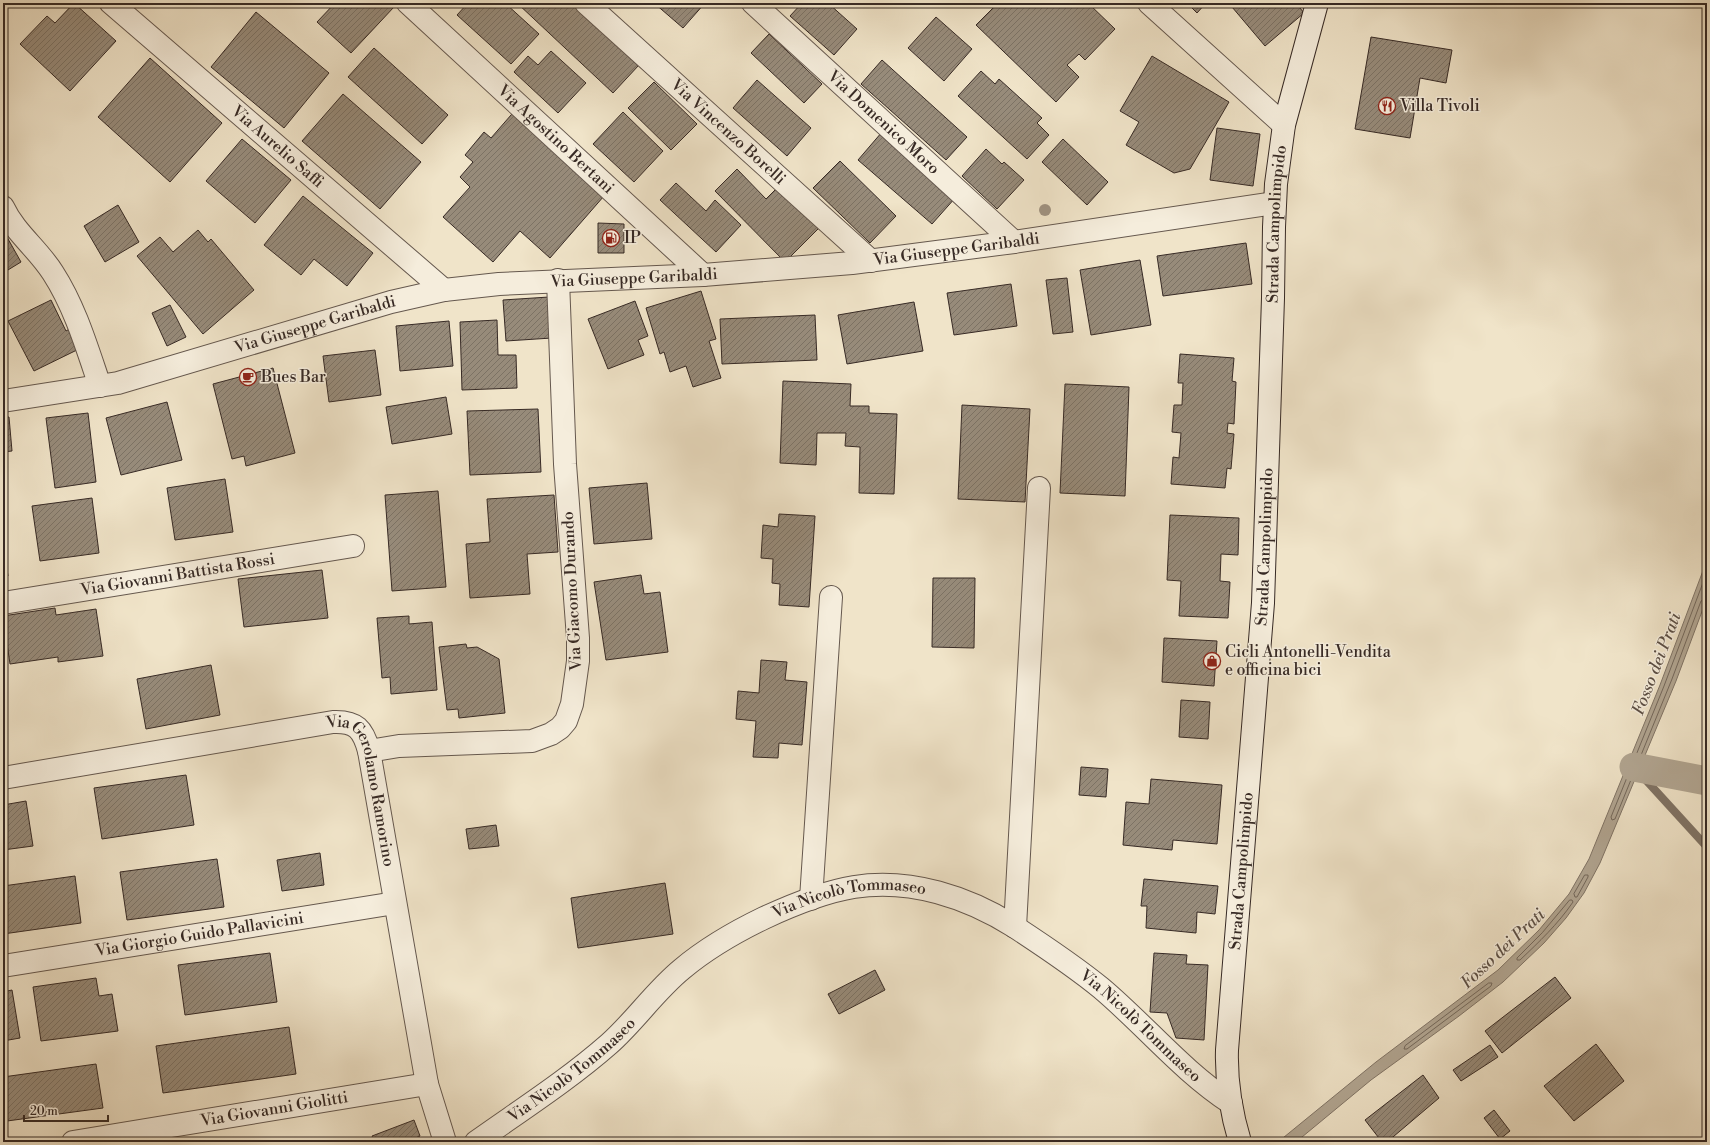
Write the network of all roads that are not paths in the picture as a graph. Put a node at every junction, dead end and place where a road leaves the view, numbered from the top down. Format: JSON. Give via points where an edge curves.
{"nodes":[{"id":1,"x":111,"y":3,"type":"edge"},
{"id":2,"x":408,"y":3,"type":"edge"},
{"id":3,"x":586,"y":3,"type":"edge"},
{"id":4,"x":753,"y":3,"type":"edge"},
{"id":5,"x":1149,"y":3,"type":"edge"},
{"id":6,"x":1317,"y":3,"type":"edge"},
{"id":7,"x":1284,"y":125,"type":"junction"},
{"id":8,"x":1274,"y":203,"type":"junction"},
{"id":9,"x":3,"y":207,"type":"edge"},
{"id":10,"x":1014,"y":242,"type":"junction"},
{"id":11,"x":871,"y":260,"type":"junction"},
{"id":12,"x":703,"y":275,"type":"junction"},
{"id":13,"x":558,"y":280,"type":"junction"},
{"id":14,"x":444,"y":290,"type":"junction"},
{"id":15,"x":100,"y":386,"type":"junction"},
{"id":16,"x":3,"y":401,"type":"edge"},
{"id":17,"x":1039,"y":488,"type":"dead end"},
{"id":18,"x":353,"y":546,"type":"dead end"},
{"id":19,"x":831,"y":597,"type":"dead end"},
{"id":20,"x":3,"y":603,"type":"edge"},
{"id":21,"x":369,"y":751,"type":"junction"},
{"id":22,"x":3,"y":778,"type":"edge"},
{"id":23,"x":812,"y":899,"type":"junction"},
{"id":24,"x":395,"y":903,"type":"junction"},
{"id":25,"x":1015,"y":928,"type":"junction"},
{"id":26,"x":3,"y":966,"type":"edge"},
{"id":27,"x":427,"y":1084,"type":"junction"},
{"id":28,"x":1231,"y":1103,"type":"junction"},
{"id":29,"x":1240,"y":1141,"type":"edge"},
{"id":30,"x":73,"y":1142,"type":"edge"},
{"id":31,"x":445,"y":1142,"type":"edge"},
{"id":32,"x":476,"y":1142,"type":"edge"}],
"edges":[{"from":1,"to":14,"type":"street","name":"Via Aurelio Saffi"},
{"from":2,"to":12,"type":"street","name":"Via Agostino Bertani"},
{"from":3,"to":11,"type":"street","name":"Via Vincenzo Borelli"},
{"from":4,"to":10,"type":"street","name":"Via Domenico Moro"},
{"from":5,"to":7,"type":"street"},
{"from":6,"to":7,"type":"street","name":"Strada Campolimpido"},
{"from":7,"to":8,"type":"street","name":"Strada Campolimpido"},
{"from":8,"to":10,"type":"street","name":"Via Giuseppe Garibaldi"},
{"from":8,"to":28,"type":"street","name":"Strada Campolimpido","via":[[1274,298],[1262,603],[1228,1031],[1227,1065]]},
{"from":9,"to":15,"type":"street","via":[[11,222],[48,265],[63,290]]},
{"from":10,"to":11,"type":"street","name":"Via Giuseppe Garibaldi"},
{"from":11,"to":12,"type":"street","name":"Via Giuseppe Garibaldi"},
{"from":12,"to":13,"type":"street","name":"Via Giuseppe Garibaldi"},
{"from":13,"to":14,"type":"street","name":"Via Giuseppe Garibaldi"},
{"from":13,"to":21,"type":"street","name":"Via Giacomo Durando","via":[[565,464],[578,650],[576,684],[570,712],[560,728],[532,741],[399,746]]},
{"from":14,"to":15,"type":"street","name":"Via Giuseppe Garibaldi","via":[[396,300],[148,375]]},
{"from":15,"to":16,"type":"street","name":"Via Giuseppe Garibaldi"},
{"from":17,"to":25,"type":"street"},
{"from":18,"to":20,"type":"street","name":"Via Giovanni Battista Rossi"},
{"from":19,"to":23,"type":"street"},
{"from":21,"to":22,"type":"street","name":"Via Gerolamo Ramorino","via":[[357,727],[348,722],[333,722]]},
{"from":21,"to":24,"type":"street","name":"Via Gerolamo Ramorino"},
{"from":23,"to":25,"type":"street","name":"Via Nicolò Tommaseo","via":[[864,886],[921,888],[986,910]]},
{"from":23,"to":32,"type":"street","name":"Via Nicolò Tommaseo","via":[[748,926],[706,950],[670,979],[633,1021],[606,1046],[568,1077]]},
{"from":24,"to":26,"type":"street","name":"Via Giorgio Guido Pallavicini"},
{"from":24,"to":27,"type":"street","name":"Via Gerolamo Ramorino"},
{"from":25,"to":28,"type":"street","name":"Via Nicolò Tommaseo","via":[[1101,988],[1188,1071]]},
{"from":27,"to":30,"type":"street","name":"Via Giovanni Giolitti"},
{"from":27,"to":31,"type":"street","name":"Via Gerolamo Ramorino"},
{"from":28,"to":29,"type":"street","name":"Strada Campolimpido"}]}
